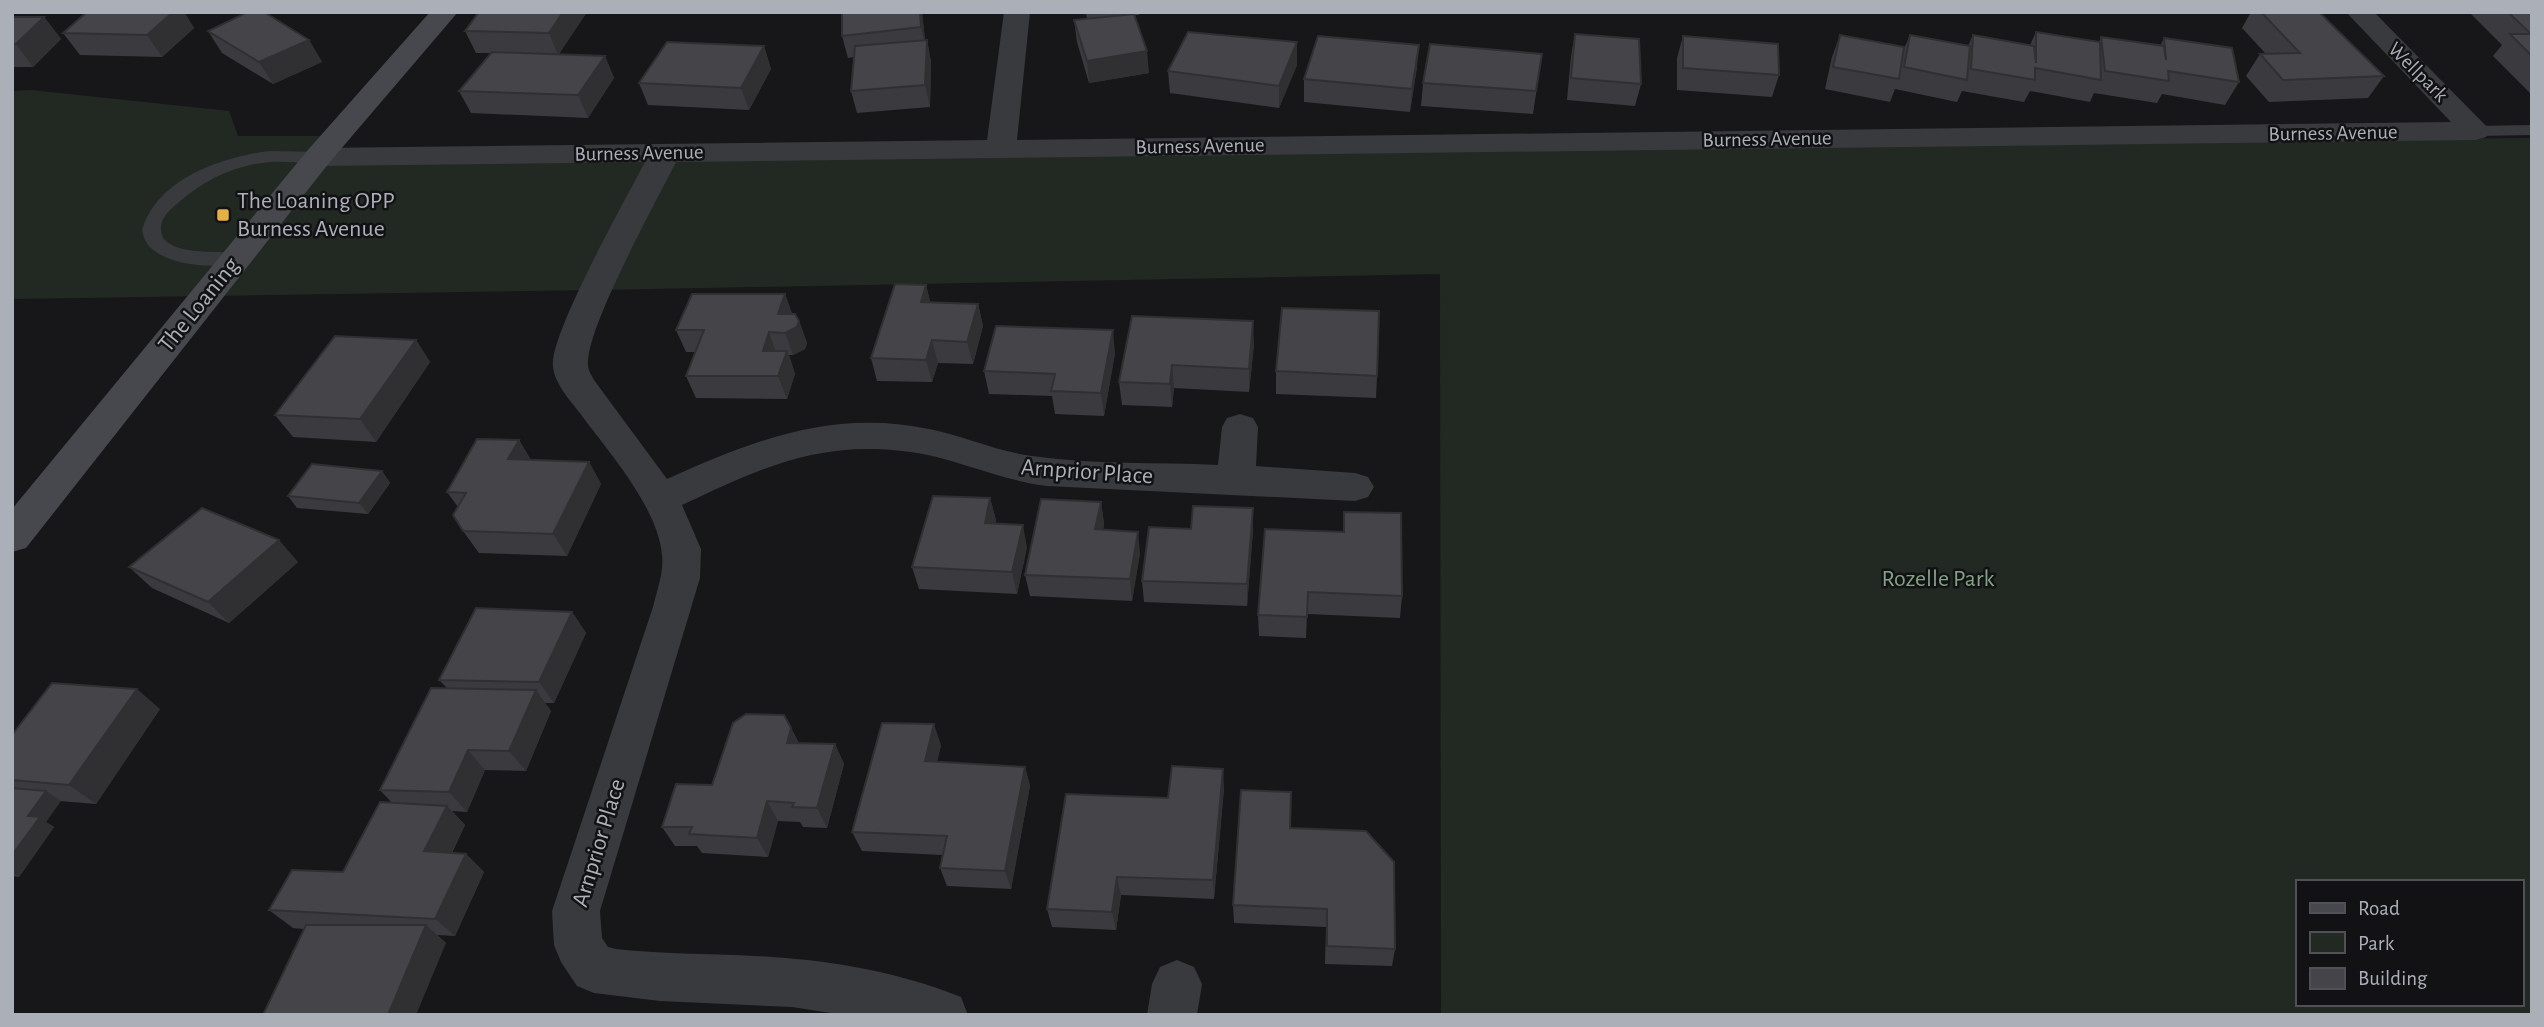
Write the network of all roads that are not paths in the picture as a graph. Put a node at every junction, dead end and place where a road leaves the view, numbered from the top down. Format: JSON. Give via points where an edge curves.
{"nodes":[{"id":1,"x":445,"y":12,"type":"edge"},
{"id":2,"x":1017,"y":12,"type":"edge"},
{"id":3,"x":2359,"y":12,"type":"edge"},
{"id":4,"x":2532,"y":130,"type":"edge"},
{"id":5,"x":2476,"y":131,"type":"junction"},
{"id":6,"x":1001,"y":148,"type":"junction"},
{"id":7,"x":664,"y":153,"type":"junction"},
{"id":8,"x":318,"y":157,"type":"junction"},
{"id":9,"x":236,"y":258,"type":"junction"},
{"id":10,"x":1240,"y":427,"type":"dead end"},
{"id":11,"x":1236,"y":480,"type":"junction"},
{"id":12,"x":1355,"y":487,"type":"dead end"},
{"id":13,"x":659,"y":499,"type":"junction"},
{"id":14,"x":12,"y":537,"type":"edge"},
{"id":15,"x":943,"y":1015,"type":"edge"}],
"edges":[{"from":1,"to":8,"type":"street","name":"The Loaning"},
{"from":2,"to":6,"type":"street"},
{"from":3,"to":5,"type":"street","name":"Wellpark"},
{"from":4,"to":5,"type":"lane","name":"Burness Avenue"},
{"from":5,"to":6,"type":"street","name":"Burness Avenue"},
{"from":6,"to":7,"type":"street","name":"Burness Avenue"},
{"from":7,"to":8,"type":"street","name":"Burness Avenue"},
{"from":7,"to":13,"type":"street","name":"Arnprior Place","via":[[596,290],[573,344],[570,366],[578,385]]},
{"from":8,"to":9,"type":"street","name":"The Loaning"},
{"from":8,"to":9,"type":"lane","via":[[260,157],[220,167],[172,195],[156,214],[155,240],[170,252]]},
{"from":9,"to":14,"type":"street","name":"The Loaning"},
{"from":10,"to":11,"type":"street"},
{"from":11,"to":12,"type":"street","name":"Arnprior Place"},
{"from":11,"to":13,"type":"street","name":"Arnprior Place","via":[[1044,472],[998,464],[929,442],[857,434],[781,446]]},
{"from":13,"to":15,"type":"street","name":"Arnprior Place","via":[[682,551],[681,576],[576,911],[578,945],[594,969],[632,977],[772,981],[832,988]]}]}
